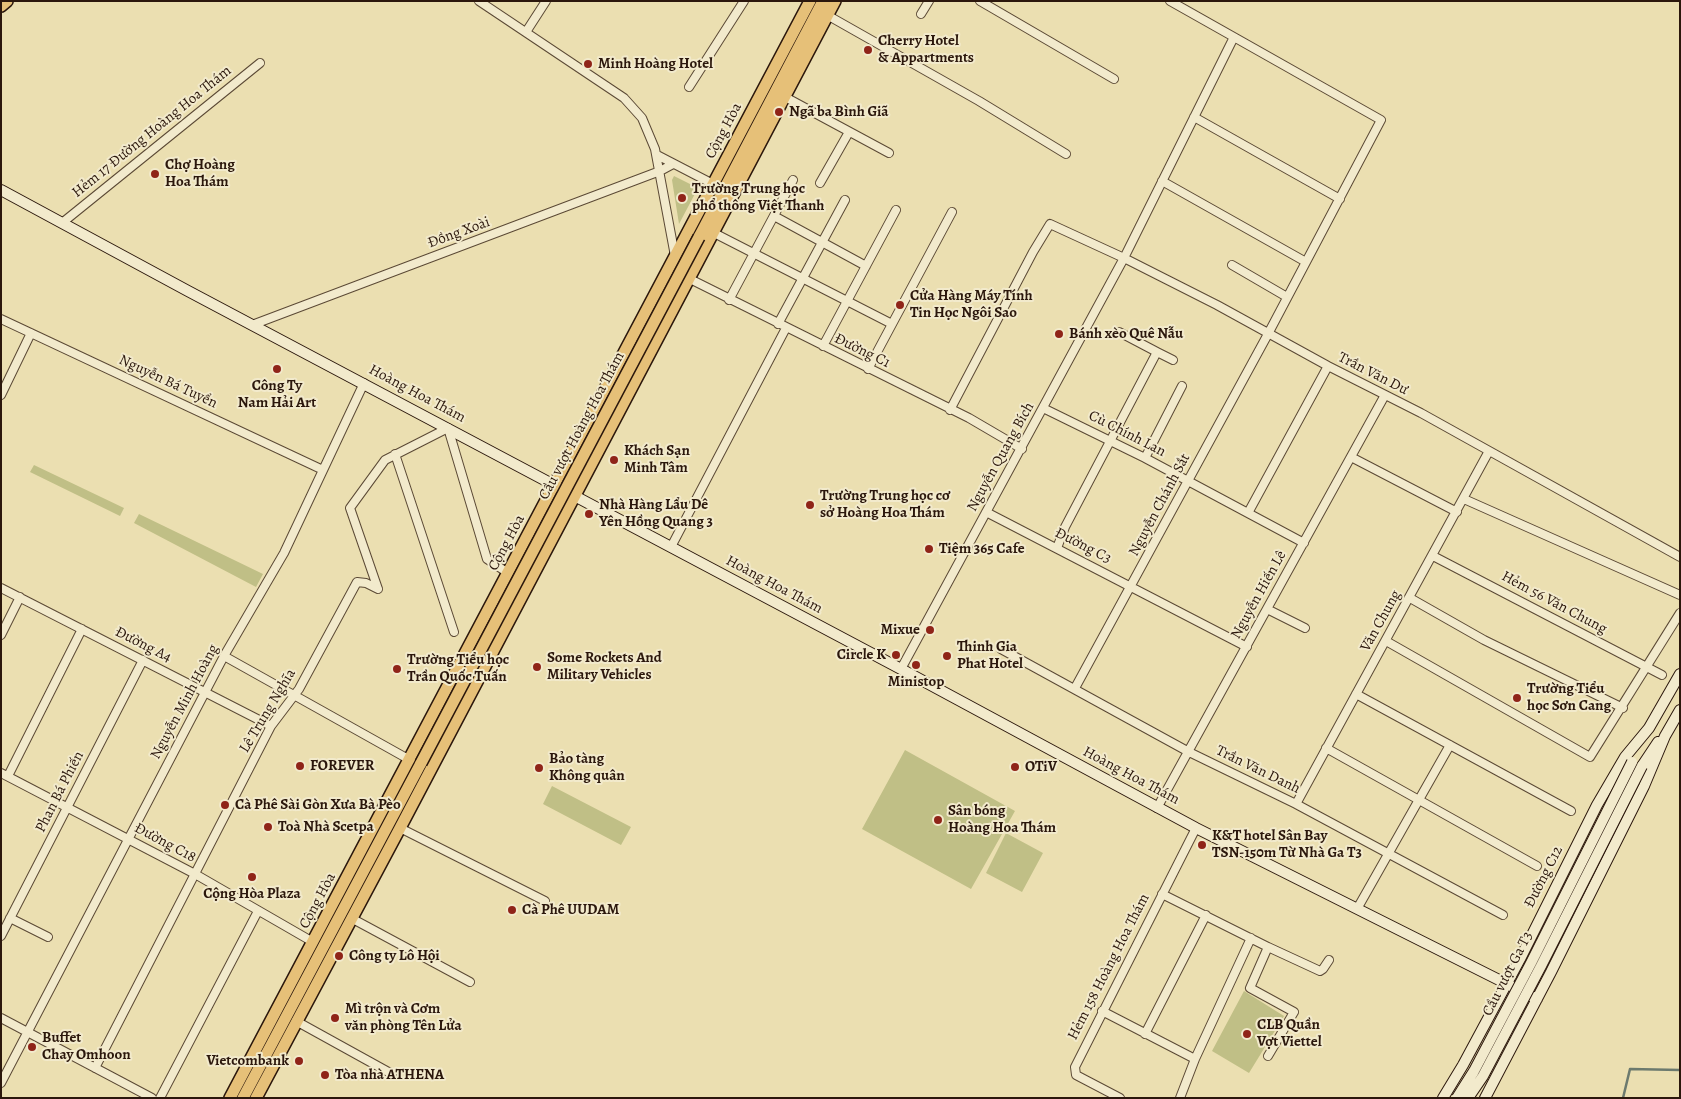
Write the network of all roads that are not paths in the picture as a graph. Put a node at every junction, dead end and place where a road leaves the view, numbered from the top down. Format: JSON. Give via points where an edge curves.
{"nodes":[{"id":1,"x":7,"y":1,"type":"edge"},
{"id":2,"x":479,"y":1,"type":"edge"},
{"id":3,"x":546,"y":1,"type":"edge"},
{"id":4,"x":744,"y":1,"type":"edge"},
{"id":5,"x":810,"y":1,"type":"edge"},
{"id":6,"x":823,"y":1,"type":"edge"},
{"id":7,"x":835,"y":1,"type":"edge"},
{"id":8,"x":929,"y":1,"type":"edge"},
{"id":9,"x":980,"y":1,"type":"edge"},
{"id":10,"x":1174,"y":2,"type":"edge"},
{"id":11,"x":1,"y":6,"type":"edge"},
{"id":12,"x":921,"y":14,"type":"dead end"},
{"id":13,"x":828,"y":16,"type":"junction"},
{"id":14,"x":526,"y":32,"type":"junction"},
{"id":15,"x":1234,"y":39,"type":"junction"},
{"id":16,"x":260,"y":63,"type":"dead end"},
{"id":17,"x":1114,"y":79,"type":"dead end"},
{"id":18,"x":689,"y":87,"type":"dead end"},
{"id":19,"x":785,"y":97,"type":"junction"},
{"id":20,"x":1194,"y":117,"type":"junction"},
{"id":21,"x":849,"y":132,"type":"junction"},
{"id":22,"x":888,"y":153,"type":"dead end"},
{"id":23,"x":1066,"y":154,"type":"dead end"},
{"id":24,"x":657,"y":155,"type":"junction"},
{"id":25,"x":673,"y":164,"type":"junction"},
{"id":26,"x":660,"y":171,"type":"junction"},
{"id":27,"x":793,"y":180,"type":"dead end"},
{"id":28,"x":1162,"y":181,"type":"junction"},
{"id":29,"x":820,"y":183,"type":"dead end"},
{"id":30,"x":713,"y":184,"type":"junction"},
{"id":31,"x":1,"y":190,"type":"edge"},
{"id":32,"x":1340,"y":199,"type":"junction"},
{"id":33,"x":845,"y":200,"type":"dead end"},
{"id":34,"x":896,"y":210,"type":"dead end"},
{"id":35,"x":952,"y":212,"type":"dead end"},
{"id":36,"x":774,"y":216,"type":"junction"},
{"id":37,"x":62,"y":223,"type":"junction"},
{"id":38,"x":714,"y":233,"type":"junction"},
{"id":39,"x":699,"y":237,"type":"joint"},
{"id":40,"x":822,"y":242,"type":"junction"},
{"id":41,"x":754,"y":254,"type":"junction"},
{"id":42,"x":674,"y":256,"type":"junction"},
{"id":43,"x":1124,"y":258,"type":"junction"},
{"id":44,"x":1306,"y":262,"type":"junction"},
{"id":45,"x":1232,"y":265,"type":"dead end"},
{"id":46,"x":866,"y":266,"type":"junction"},
{"id":47,"x":803,"y":278,"type":"junction"},
{"id":48,"x":690,"y":279,"type":"junction"},
{"id":49,"x":1287,"y":297,"type":"junction"},
{"id":50,"x":729,"y":300,"type":"junction"},
{"id":51,"x":847,"y":301,"type":"junction"},
{"id":52,"x":1,"y":319,"type":"edge"},
{"id":53,"x":778,"y":324,"type":"junction"},
{"id":54,"x":892,"y":324,"type":"junction"},
{"id":55,"x":252,"y":325,"type":"junction"},
{"id":56,"x":786,"y":328,"type":"junction"},
{"id":57,"x":1119,"y":332,"type":"dead end"},
{"id":58,"x":32,"y":334,"type":"junction"},
{"id":59,"x":1268,"y":334,"type":"junction"},
{"id":60,"x":823,"y":346,"type":"junction"},
{"id":61,"x":1157,"y":352,"type":"junction"},
{"id":62,"x":1173,"y":360,"type":"dead end"},
{"id":63,"x":1328,"y":366,"type":"junction"},
{"id":64,"x":868,"y":368,"type":"junction"},
{"id":65,"x":364,"y":383,"type":"junction"},
{"id":66,"x":1182,"y":386,"type":"dead end"},
{"id":67,"x":1384,"y":395,"type":"junction"},
{"id":68,"x":1,"y":396,"type":"edge"},
{"id":69,"x":1043,"y":408,"type":"junction"},
{"id":70,"x":950,"y":410,"type":"junction"},
{"id":71,"x":448,"y":428,"type":"junction"},
{"id":72,"x":583,"y":429,"type":"junction"},
{"id":73,"x":604,"y":440,"type":"junction"},
{"id":74,"x":1112,"y":441,"type":"junction"},
{"id":75,"x":1022,"y":449,"type":"junction"},
{"id":76,"x":1489,"y":451,"type":"junction"},
{"id":77,"x":395,"y":454,"type":"junction"},
{"id":78,"x":1350,"y":457,"type":"junction"},
{"id":79,"x":1145,"y":458,"type":"junction"},
{"id":80,"x":323,"y":470,"type":"junction"},
{"id":81,"x":1189,"y":481,"type":"junction"},
{"id":82,"x":554,"y":485,"type":"junction"},
{"id":83,"x":575,"y":497,"type":"junction"},
{"id":84,"x":1464,"y":499,"type":"junction"},
{"id":85,"x":986,"y":512,"type":"junction"},
{"id":86,"x":1457,"y":512,"type":"junction"},
{"id":87,"x":1248,"y":513,"type":"junction"},
{"id":88,"x":526,"y":539,"type":"junction"},
{"id":89,"x":1304,"y":543,"type":"junction"},
{"id":90,"x":671,"y":547,"type":"junction"},
{"id":91,"x":1057,"y":548,"type":"junction"},
{"id":92,"x":547,"y":550,"type":"junction"},
{"id":93,"x":1433,"y":556,"type":"junction"},
{"id":94,"x":1680,"y":556,"type":"edge"},
{"id":95,"x":508,"y":573,"type":"junction"},
{"id":96,"x":1132,"y":586,"type":"junction"},
{"id":97,"x":1,"y":588,"type":"edge"},
{"id":98,"x":1680,"y":595,"type":"edge"},
{"id":99,"x":20,"y":597,"type":"junction"},
{"id":100,"x":1410,"y":598,"type":"junction"},
{"id":101,"x":1267,"y":609,"type":"junction"},
{"id":102,"x":1680,"y":614,"type":"edge"},
{"id":103,"x":1305,"y":628,"type":"dead end"},
{"id":104,"x":82,"y":629,"type":"junction"},
{"id":105,"x":454,"y":632,"type":"dead end"},
{"id":106,"x":1,"y":635,"type":"edge"},
{"id":107,"x":1386,"y":641,"type":"junction"},
{"id":108,"x":1247,"y":647,"type":"junction"},
{"id":109,"x":1001,"y":650,"type":"dead end"},
{"id":110,"x":224,"y":656,"type":"junction"},
{"id":111,"x":143,"y":660,"type":"junction"},
{"id":112,"x":1647,"y":668,"type":"junction"},
{"id":113,"x":902,"y":669,"type":"junction"},
{"id":114,"x":1680,"y":674,"type":"edge"},
{"id":115,"x":1662,"y":675,"type":"dead end"},
{"id":116,"x":1075,"y":688,"type":"junction"},
{"id":117,"x":205,"y":692,"type":"junction"},
{"id":118,"x":1356,"y":694,"type":"junction"},
{"id":119,"x":294,"y":695,"type":"junction"},
{"id":120,"x":1623,"y":708,"type":"junction"},
{"id":121,"x":1680,"y":710,"type":"edge"},
{"id":122,"x":271,"y":726,"type":"junction"},
{"id":123,"x":1649,"y":728,"type":"junction"},
{"id":124,"x":1665,"y":736,"type":"junction"},
{"id":125,"x":1450,"y":745,"type":"junction"},
{"id":126,"x":1326,"y":748,"type":"junction"},
{"id":127,"x":1189,"y":752,"type":"junction"},
{"id":128,"x":416,"y":761,"type":"junction"},
{"id":129,"x":1637,"y":764,"type":"junction"},
{"id":130,"x":5,"y":775,"type":"edge"},
{"id":131,"x":1419,"y":799,"type":"junction"},
{"id":132,"x":1296,"y":804,"type":"junction"},
{"id":133,"x":67,"y":807,"type":"junction"},
{"id":134,"x":1157,"y":808,"type":"junction"},
{"id":135,"x":1571,"y":811,"type":"dead end"},
{"id":136,"x":400,"y":828,"type":"junction"},
{"id":137,"x":1196,"y":828,"type":"junction"},
{"id":138,"x":128,"y":839,"type":"junction"},
{"id":139,"x":1388,"y":854,"type":"junction"},
{"id":140,"x":1537,"y":866,"type":"dead end"},
{"id":141,"x":195,"y":874,"type":"junction"},
{"id":142,"x":1162,"y":894,"type":"junction"},
{"id":143,"x":545,"y":901,"type":"dead end"},
{"id":144,"x":1357,"y":909,"type":"junction"},
{"id":145,"x":258,"y":911,"type":"junction"},
{"id":146,"x":1504,"y":915,"type":"dead end"},
{"id":147,"x":1206,"y":916,"type":"junction"},
{"id":148,"x":10,"y":918,"type":"junction"},
{"id":149,"x":351,"y":918,"type":"junction"},
{"id":150,"x":1,"y":936,"type":"edge"},
{"id":151,"x":48,"y":937,"type":"dead end"},
{"id":152,"x":1251,"y":938,"type":"junction"},
{"id":153,"x":313,"y":942,"type":"junction"},
{"id":154,"x":1268,"y":947,"type":"junction"},
{"id":155,"x":1329,"y":960,"type":"dead end"},
{"id":156,"x":470,"y":982,"type":"dead end"},
{"id":157,"x":1507,"y":984,"type":"junction"},
{"id":158,"x":1537,"y":999,"type":"junction"},
{"id":159,"x":1102,"y":1011,"type":"junction"},
{"id":160,"x":1,"y":1018,"type":"edge"},
{"id":161,"x":296,"y":1021,"type":"junction"},
{"id":162,"x":28,"y":1032,"type":"junction"},
{"id":163,"x":1144,"y":1034,"type":"junction"},
{"id":164,"x":1268,"y":1056,"type":"dead end"},
{"id":165,"x":1195,"y":1058,"type":"junction"},
{"id":166,"x":95,"y":1068,"type":"junction"},
{"id":167,"x":392,"y":1074,"type":"dead end"},
{"id":168,"x":1,"y":1083,"type":"edge"},
{"id":169,"x":152,"y":1098,"type":"edge"},
{"id":170,"x":160,"y":1098,"type":"edge"},
{"id":171,"x":230,"y":1098,"type":"edge"},
{"id":172,"x":243,"y":1098,"type":"edge"},
{"id":173,"x":256,"y":1098,"type":"edge"},
{"id":174,"x":1120,"y":1098,"type":"edge"},
{"id":175,"x":1180,"y":1098,"type":"edge"},
{"id":176,"x":1443,"y":1098,"type":"edge"},
{"id":177,"x":1457,"y":1098,"type":"edge"},
{"id":178,"x":1468,"y":1098,"type":"edge"},
{"id":179,"x":1484,"y":1098,"type":"edge"}],
"edges":[{"from":1,"to":11,"type":"main road"},
{"from":2,"to":14,"type":"street"},
{"from":3,"to":14,"type":"street"},
{"from":4,"to":18,"type":"street"},
{"from":5,"to":30,"type":"main road","name":"Cộng Hòa"},
{"from":6,"to":39,"type":"main road","name":"Cộng Hòa"},
{"from":7,"to":13,"type":"main road"},
{"from":8,"to":12,"type":"street"},
{"from":9,"to":17,"type":"street"},
{"from":10,"to":15,"type":"street"},
{"from":13,"to":19,"type":"main road"},
{"from":13,"to":23,"type":"street"},
{"from":14,"to":24,"type":"street","via":[[631,104],[650,134]]},
{"from":15,"to":20,"type":"street","name":"Nguyễn Quang Bích"},
{"from":15,"to":32,"type":"street","name":"Nguyễn Chánh Sắt","via":[[1381,120]]},
{"from":16,"to":37,"type":"street","name":"Hẻm 17 Đường Hoàng Hoa Thám"},
{"from":19,"to":21,"type":"street"},
{"from":19,"to":38,"type":"main road"},
{"from":20,"to":28,"type":"street","name":"Nguyễn Quang Bích"},
{"from":20,"to":32,"type":"street"},
{"from":21,"to":22,"type":"street"},
{"from":21,"to":29,"type":"street"},
{"from":24,"to":25,"type":"street"},
{"from":24,"to":26,"type":"street"},
{"from":25,"to":26,"type":"street","name":"Đồng Xoài"},
{"from":25,"to":30,"type":"street"},
{"from":26,"to":42,"type":"street"},
{"from":26,"to":55,"type":"street","name":"Đồng Xoài"},
{"from":27,"to":36,"type":"street"},
{"from":28,"to":43,"type":"street","name":"Nguyễn Quang Bích"},
{"from":28,"to":44,"type":"street"},
{"from":30,"to":42,"type":"main road","name":"Cộng Hòa"},
{"from":31,"to":37,"type":"main road","name":"Hoàng Hoa Thám"},
{"from":32,"to":44,"type":"street","name":"Nguyễn Chánh Sắt"},
{"from":33,"to":40,"type":"street"},
{"from":34,"to":46,"type":"street"},
{"from":35,"to":54,"type":"street"},
{"from":36,"to":40,"type":"street"},
{"from":36,"to":41,"type":"street"},
{"from":37,"to":55,"type":"main road","name":"Hoàng Hoa Thám"},
{"from":38,"to":41,"type":"street"},
{"from":38,"to":48,"type":"main road"},
{"from":39,"to":128,"type":"main road","name":"Cầu vượt Hoàng Hoa Thám","bridge":true},
{"from":40,"to":46,"type":"street"},
{"from":40,"to":47,"type":"street"},
{"from":41,"to":47,"type":"street"},
{"from":41,"to":50,"type":"street"},
{"from":42,"to":72,"type":"main road","name":"Cộng Hòa"},
{"from":43,"to":59,"type":"street","name":"Trần Văn Dư"},
{"from":43,"to":69,"type":"street","name":"Nguyễn Quang Bích"},
{"from":43,"to":70,"type":"street","name":"Trần Văn Dư","via":[[1050,224]]},
{"from":44,"to":49,"type":"street","name":"Nguyễn Chánh Sắt"},
{"from":45,"to":49,"type":"street"},
{"from":46,"to":51,"type":"street"},
{"from":47,"to":51,"type":"street"},
{"from":47,"to":53,"type":"street"},
{"from":48,"to":50,"type":"street","name":"Đường C1"},
{"from":48,"to":73,"type":"main road"},
{"from":49,"to":59,"type":"street","name":"Nguyễn Chánh Sắt"},
{"from":50,"to":53,"type":"street","name":"Đường C1"},
{"from":51,"to":54,"type":"street"},
{"from":51,"to":60,"type":"street"},
{"from":52,"to":58,"type":"street","name":"Nguyễn Bá Tuyển"},
{"from":53,"to":56,"type":"street","name":"Đường C1"},
{"from":54,"to":64,"type":"street"},
{"from":55,"to":65,"type":"main road","name":"Hoàng Hoa Thám"},
{"from":56,"to":60,"type":"street","name":"Đường C1"},
{"from":56,"to":90,"type":"street"},
{"from":57,"to":61,"type":"street"},
{"from":58,"to":68,"type":"street"},
{"from":58,"to":80,"type":"street","name":"Nguyễn Bá Tuyển"},
{"from":59,"to":63,"type":"street","name":"Trần Văn Dư"},
{"from":59,"to":81,"type":"street","name":"Nguyễn Chánh Sắt"},
{"from":60,"to":64,"type":"street","name":"Đường C1"},
{"from":61,"to":62,"type":"street"},
{"from":61,"to":74,"type":"street"},
{"from":63,"to":67,"type":"street","name":"Trần Văn Dư"},
{"from":63,"to":87,"type":"street"},
{"from":64,"to":70,"type":"street","name":"Đường C1"},
{"from":65,"to":71,"type":"main road","name":"Hoàng Hoa Thám"},
{"from":65,"to":80,"type":"street","name":"Nguyễn Minh Hoàng"},
{"from":66,"to":79,"type":"street"},
{"from":67,"to":76,"type":"street","name":"Trần Văn Dư"},
{"from":67,"to":78,"type":"street","name":"Nguyễn Hiến Lê"},
{"from":69,"to":74,"type":"street","name":"Cù Chính Lan"},
{"from":69,"to":75,"type":"street","name":"Nguyễn Quang Bích"},
{"from":70,"to":75,"type":"street","name":"Đường C1"},
{"from":71,"to":77,"type":"street","name":"Lê Trung Nghĩa"},
{"from":71,"to":82,"type":"main road","name":"Hoàng Hoa Thám"},
{"from":71,"to":95,"type":"street","via":[[487,559]]},
{"from":72,"to":73,"type":"main road"},
{"from":72,"to":82,"type":"main road","name":"Cộng Hòa"},
{"from":73,"to":83,"type":"main road"},
{"from":74,"to":79,"type":"street","name":"Cù Chính Lan"},
{"from":74,"to":91,"type":"street"},
{"from":75,"to":85,"type":"street","name":"Nguyễn Quang Bích"},
{"from":76,"to":84,"type":"street","name":"Văn Chung"},
{"from":76,"to":94,"type":"street","name":"Trần Văn Dư"},
{"from":77,"to":105,"type":"street"},
{"from":77,"to":119,"type":"street","name":"Lê Trung Nghĩa","via":[[382,462],[350,508],[378,589],[356,582]]},
{"from":78,"to":86,"type":"street"},
{"from":78,"to":89,"type":"street","name":"Nguyễn Hiến Lê"},
{"from":79,"to":81,"type":"street","name":"Cù Chính Lan"},
{"from":80,"to":110,"type":"street","name":"Nguyễn Minh Hoàng","via":[[284,553]]},
{"from":81,"to":87,"type":"street","name":"Cù Chính Lan"},
{"from":81,"to":96,"type":"street","name":"Nguyễn Chánh Sắt"},
{"from":82,"to":83,"type":"main road","name":"Hoàng Hoa Thám"},
{"from":82,"to":88,"type":"main road","name":"Cộng Hòa"},
{"from":83,"to":90,"type":"main road","name":"Hoàng Hoa Thám"},
{"from":83,"to":92,"type":"main road"},
{"from":84,"to":86,"type":"street","name":"Văn Chung"},
{"from":84,"to":98,"type":"street"},
{"from":85,"to":91,"type":"street","name":"Đường C3"},
{"from":85,"to":113,"type":"street","name":"Nguyễn Quang Bích"},
{"from":86,"to":93,"type":"street","name":"Văn Chung"},
{"from":87,"to":89,"type":"street","name":"Cù Chính Lan"},
{"from":88,"to":92,"type":"main road"},
{"from":88,"to":95,"type":"main road","name":"Cộng Hòa"},
{"from":89,"to":101,"type":"street","name":"Nguyễn Hiến Lê"},
{"from":90,"to":113,"type":"main road","name":"Hoàng Hoa Thám"},
{"from":91,"to":96,"type":"street","name":"Đường C3"},
{"from":92,"to":136,"type":"main road"},
{"from":93,"to":100,"type":"street","name":"Văn Chung"},
{"from":93,"to":112,"type":"street","name":"Hẻm 56 Văn Chung"},
{"from":95,"to":128,"type":"main road","name":"Cộng Hòa"},
{"from":96,"to":108,"type":"street","name":"Đường C3"},
{"from":96,"to":116,"type":"street","name":"Nguyễn Chánh Sắt"},
{"from":97,"to":99,"type":"street","name":"Đường A4"},
{"from":99,"to":104,"type":"street","name":"Đường A4"},
{"from":99,"to":106,"type":"street"},
{"from":100,"to":107,"type":"street","name":"Văn Chung"},
{"from":100,"to":120,"type":"street","via":[[1484,640]]},
{"from":101,"to":103,"type":"street"},
{"from":101,"to":108,"type":"street","name":"Nguyễn Hiến Lê"},
{"from":102,"to":112,"type":"street"},
{"from":104,"to":111,"type":"street","name":"Đường A4"},
{"from":104,"to":130,"type":"street"},
{"from":107,"to":118,"type":"street","name":"Văn Chung"},
{"from":107,"to":120,"type":"street","via":[[1590,757]]},
{"from":108,"to":127,"type":"street","name":"Nguyễn Hiến Lê"},
{"from":109,"to":116,"type":"street","name":"Trần Văn Danh"},
{"from":110,"to":117,"type":"street","name":"Nguyễn Minh Hoàng"},
{"from":110,"to":119,"type":"street"},
{"from":111,"to":117,"type":"street","name":"Đường A4"},
{"from":111,"to":133,"type":"street","name":"Phan Bá Phiến"},
{"from":112,"to":115,"type":"street","name":"Hẻm 56 Văn Chung"},
{"from":112,"to":120,"type":"street"},
{"from":113,"to":134,"type":"main road","name":"Hoàng Hoa Thám"},
{"from":114,"to":123,"type":"main road","name":"Đường C12"},
{"from":116,"to":127,"type":"street","name":"Trần Văn Danh"},
{"from":117,"to":122,"type":"street","name":"Đường A4"},
{"from":117,"to":138,"type":"street","name":"Nguyễn Minh Hoàng"},
{"from":118,"to":125,"type":"street"},
{"from":118,"to":126,"type":"street","name":"Văn Chung"},
{"from":119,"to":122,"type":"street","name":"Lê Trung Nghĩa"},
{"from":119,"to":128,"type":"street"},
{"from":121,"to":124,"type":"main road"},
{"from":122,"to":141,"type":"street","name":"Lê Trung Nghĩa"},
{"from":123,"to":129,"type":"main road","name":"Cầu vượt Ga T3"},
{"from":123,"to":157,"type":"main road","name":"Đường C12","via":[[1625,757],[1597,805]]},
{"from":124,"to":129,"type":"main road","name":"Cầu vượt Ga T3"},
{"from":124,"to":158,"type":"main road","via":[[1644,786]]},
{"from":125,"to":131,"type":"street"},
{"from":125,"to":135,"type":"street"},
{"from":126,"to":131,"type":"street"},
{"from":126,"to":132,"type":"street","name":"Văn Chung"},
{"from":127,"to":132,"type":"street","name":"Trần Văn Danh"},
{"from":127,"to":134,"type":"street","name":"Nguyễn Hiến Lê"},
{"from":128,"to":153,"type":"main road","name":"Cộng Hòa"},
{"from":128,"to":172,"type":"main road","name":"Cộng Hòa"},
{"from":129,"to":177,"type":"main road","name":"Cầu vượt Ga T3","bridge":true},
{"from":129,"to":178,"type":"main road","name":"Cầu vượt Ga T3","bridge":true,"via":[[1541,966]]},
{"from":130,"to":133,"type":"street","name":"Đường C18"},
{"from":131,"to":139,"type":"street"},
{"from":131,"to":140,"type":"street"},
{"from":132,"to":139,"type":"street","name":"Trần Văn Danh"},
{"from":133,"to":138,"type":"street","name":"Đường C18"},
{"from":133,"to":148,"type":"street","name":"Phan Bá Phiến"},
{"from":134,"to":137,"type":"main road","name":"Hoàng Hoa Thám"},
{"from":136,"to":143,"type":"street"},
{"from":136,"to":149,"type":"main road"},
{"from":137,"to":142,"type":"street","name":"Hẻm 158 Hoàng Hoa Thám"},
{"from":137,"to":144,"type":"main road","name":"Hoàng Hoa Thám"},
{"from":138,"to":141,"type":"street","name":"Đường C18"},
{"from":138,"to":162,"type":"street","name":"Nguyễn Minh Hoàng"},
{"from":139,"to":144,"type":"street"},
{"from":139,"to":146,"type":"street","name":"Trần Văn Danh"},
{"from":141,"to":145,"type":"street","name":"Đường C18"},
{"from":141,"to":166,"type":"street","name":"Lê Trung Nghĩa"},
{"from":142,"to":147,"type":"street"},
{"from":142,"to":159,"type":"street","name":"Hẻm 158 Hoàng Hoa Thám"},
{"from":144,"to":157,"type":"main road","name":"Hoàng Hoa Thám"},
{"from":145,"to":153,"type":"street","name":"Đường C18"},
{"from":145,"to":170,"type":"street"},
{"from":147,"to":152,"type":"street"},
{"from":147,"to":163,"type":"street"},
{"from":148,"to":150,"type":"street","name":"Phan Bá Phiến"},
{"from":148,"to":151,"type":"street"},
{"from":149,"to":156,"type":"street"},
{"from":149,"to":161,"type":"main road"},
{"from":152,"to":154,"type":"street"},
{"from":152,"to":165,"type":"street"},
{"from":153,"to":171,"type":"main road","name":"Cộng Hòa"},
{"from":154,"to":155,"type":"street","via":[[1320,971]]},
{"from":154,"to":164,"type":"street","via":[[1250,988],[1294,1012]]},
{"from":157,"to":158,"type":"main road","name":"Hoàng Hoa Thám"},
{"from":157,"to":176,"type":"main road","name":"Đường C12"},
{"from":158,"to":179,"type":"main road"},
{"from":159,"to":163,"type":"street"},
{"from":159,"to":174,"type":"street","name":"Hẻm 158 Hoàng Hoa Thám","via":[[1079,1056],[1076,1076]]},
{"from":160,"to":162,"type":"street"},
{"from":161,"to":167,"type":"street"},
{"from":161,"to":173,"type":"main road"},
{"from":162,"to":166,"type":"street"},
{"from":162,"to":168,"type":"street","name":"Nguyễn Minh Hoàng"},
{"from":163,"to":165,"type":"street"},
{"from":165,"to":175,"type":"street"},
{"from":166,"to":169,"type":"street"}]}
